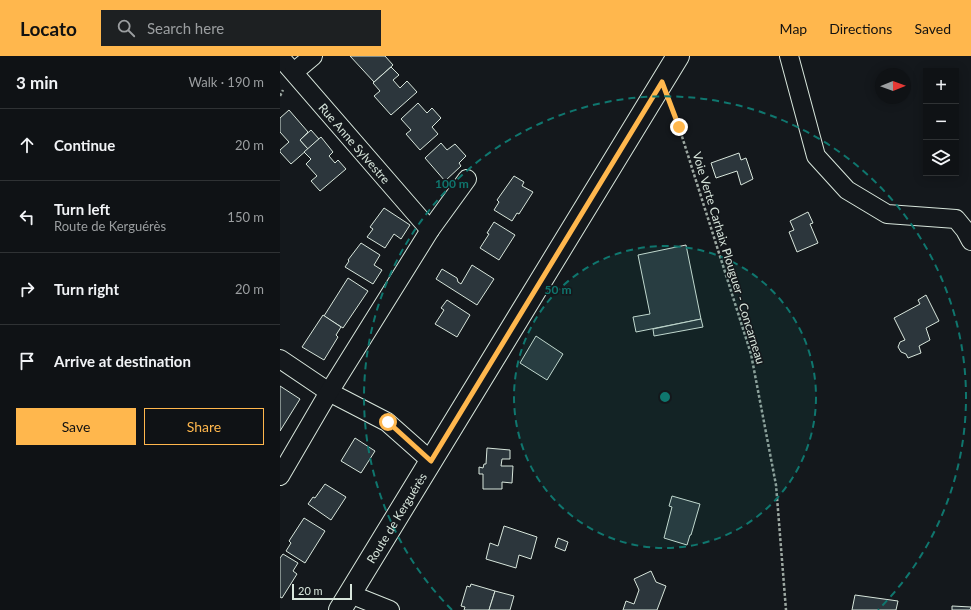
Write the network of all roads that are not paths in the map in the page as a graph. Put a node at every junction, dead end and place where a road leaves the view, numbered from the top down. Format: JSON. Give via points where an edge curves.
{"nodes":[{"id":1,"x":313,"y":56,"type":"edge"},
{"id":2,"x":678,"y":56,"type":"edge"},
{"id":3,"x":789,"y":56,"type":"edge"},
{"id":4,"x":280,"y":57,"type":"edge"},
{"id":5,"x":294,"y":72,"type":"junction"},
{"id":6,"x":467,"y":179,"type":"dead end"},
{"id":7,"x":430,"y":230,"type":"junction"},
{"id":8,"x":971,"y":241,"type":"edge"},
{"id":9,"x":280,"y":360,"type":"edge"},
{"id":10,"x":329,"y":392,"type":"junction"},
{"id":11,"x":431,"y":461,"type":"junction"},
{"id":12,"x":280,"y":476,"type":"edge"},
{"id":13,"x":345,"y":602,"type":"edge"},
{"id":14,"x":390,"y":610,"type":"edge"}],
"edges":[{"from":1,"to":5,"type":"street"},
{"from":2,"to":11,"type":"street","name":"Route de Kerguérès"},
{"from":3,"to":8,"type":"street","via":[[816,156],[847,190],[887,214],[956,219]]},
{"from":4,"to":5,"type":"street","name":"Rue Anne Sylvestre"},
{"from":5,"to":7,"type":"street","name":"Rue Anne Sylvestre"},
{"from":6,"to":7,"type":"street"},
{"from":7,"to":10,"type":"street"},
{"from":9,"to":10,"type":"street"},
{"from":10,"to":11,"type":"street","via":[[388,422]]},
{"from":10,"to":12,"type":"street"},
{"from":11,"to":13,"type":"street","name":"Route de Kerguérès"},
{"from":13,"to":14,"type":"street"}]}
